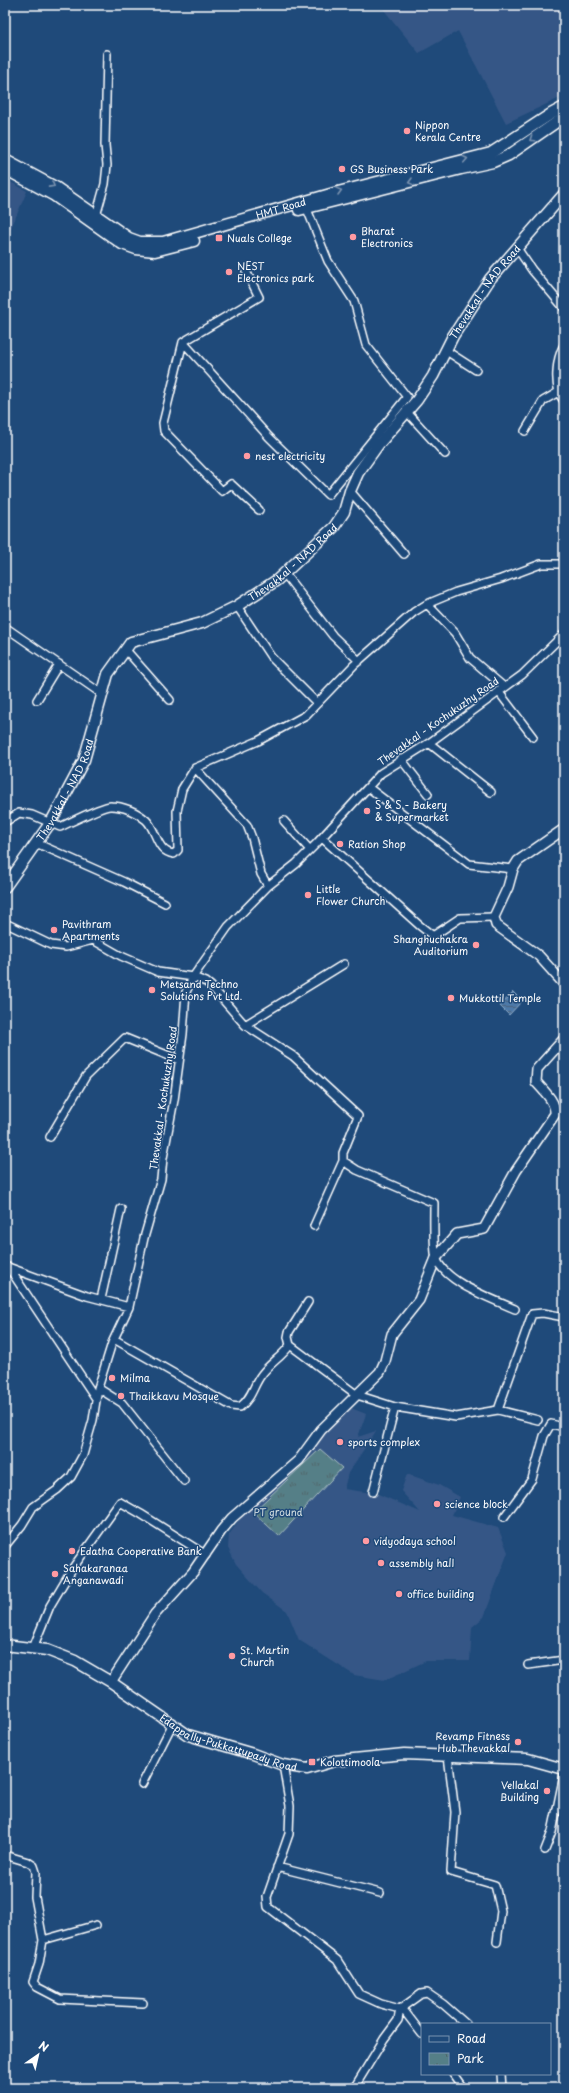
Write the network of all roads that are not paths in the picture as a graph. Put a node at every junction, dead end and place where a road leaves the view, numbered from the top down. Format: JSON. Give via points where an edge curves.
{"nodes":[{"id":1,"x":107,"y":54,"type":"dead end"},
{"id":2,"x":564,"y":107,"type":"edge"},
{"id":3,"x":564,"y":118,"type":"edge"},
{"id":4,"x":5,"y":160,"type":"edge"},
{"id":5,"x":5,"y":169,"type":"edge"},
{"id":6,"x":564,"y":194,"type":"edge"},
{"id":7,"x":307,"y":209,"type":"junction"},
{"id":8,"x":96,"y":216,"type":"junction"},
{"id":9,"x":149,"y":248,"type":"junction"},
{"id":10,"x":517,"y":248,"type":"junction"},
{"id":11,"x":246,"y":271,"type":"dead end"},
{"id":12,"x":564,"y":308,"type":"edge"},
{"id":13,"x":183,"y":342,"type":"junction"},
{"id":14,"x":564,"y":345,"type":"edge"},
{"id":15,"x":445,"y":350,"type":"junction"},
{"id":16,"x":476,"y":370,"type":"dead end"},
{"id":17,"x":560,"y":391,"type":"junction"},
{"id":18,"x":564,"y":401,"type":"edge"},
{"id":19,"x":406,"y":411,"type":"junction"},
{"id":20,"x":525,"y":431,"type":"dead end"},
{"id":21,"x":445,"y":454,"type":"dead end"},
{"id":22,"x":350,"y":491,"type":"junction"},
{"id":23,"x":259,"y":510,"type":"dead end"},
{"id":24,"x":404,"y":554,"type":"dead end"},
{"id":25,"x":564,"y":564,"type":"edge"},
{"id":26,"x":284,"y":573,"type":"junction"},
{"id":27,"x":428,"y":604,"type":"junction"},
{"id":28,"x":236,"y":606,"type":"junction"},
{"id":29,"x":5,"y":627,"type":"edge"},
{"id":30,"x":564,"y":634,"type":"edge"},
{"id":31,"x":125,"y":649,"type":"junction"},
{"id":32,"x":359,"y":661,"type":"junction"},
{"id":33,"x":59,"y":664,"type":"junction"},
{"id":34,"x":501,"y":689,"type":"junction"},
{"id":35,"x":102,"y":694,"type":"junction"},
{"id":36,"x":37,"y":700,"type":"dead end"},
{"id":37,"x":170,"y":700,"type":"dead end"},
{"id":38,"x":318,"y":703,"type":"junction"},
{"id":39,"x":533,"y":737,"type":"dead end"},
{"id":40,"x":429,"y":743,"type":"junction"},
{"id":41,"x":401,"y":759,"type":"junction"},
{"id":42,"x":195,"y":768,"type":"junction"},
{"id":43,"x":368,"y":788,"type":"junction"},
{"id":44,"x":491,"y":792,"type":"dead end"},
{"id":45,"x":428,"y":794,"type":"dead end"},
{"id":46,"x":284,"y":821,"type":"dead end"},
{"id":47,"x":5,"y":822,"type":"edge"},
{"id":48,"x":51,"y":822,"type":"junction"},
{"id":49,"x":564,"y":829,"type":"edge"},
{"id":50,"x":322,"y":838,"type":"junction"},
{"id":51,"x":36,"y":843,"type":"junction"},
{"id":52,"x":310,"y":850,"type":"junction"},
{"id":53,"x":513,"y":869,"type":"junction"},
{"id":54,"x":268,"y":886,"type":"junction"},
{"id":55,"x":5,"y":887,"type":"edge"},
{"id":56,"x":165,"y":903,"type":"dead end"},
{"id":57,"x":494,"y":917,"type":"junction"},
{"id":58,"x":5,"y":923,"type":"edge"},
{"id":59,"x":344,"y":964,"type":"dead end"},
{"id":60,"x":193,"y":977,"type":"junction"},
{"id":61,"x":564,"y":984,"type":"edge"},
{"id":62,"x":245,"y":1025,"type":"junction"},
{"id":63,"x":564,"y":1039,"type":"edge"},
{"id":64,"x":179,"y":1060,"type":"junction"},
{"id":65,"x":50,"y":1137,"type":"dead end"},
{"id":66,"x":343,"y":1160,"type":"junction"},
{"id":67,"x":121,"y":1209,"type":"dead end"},
{"id":68,"x":314,"y":1226,"type":"dead end"},
{"id":69,"x":436,"y":1258,"type":"junction"},
{"id":70,"x":7,"y":1266,"type":"edge"},
{"id":71,"x":101,"y":1299,"type":"junction"},
{"id":72,"x":308,"y":1302,"type":"dead end"},
{"id":73,"x":129,"y":1307,"type":"junction"},
{"id":74,"x":515,"y":1309,"type":"dead end"},
{"id":75,"x":564,"y":1317,"type":"edge"},
{"id":76,"x":114,"y":1339,"type":"junction"},
{"id":77,"x":290,"y":1345,"type":"junction"},
{"id":78,"x":98,"y":1388,"type":"junction"},
{"id":79,"x":357,"y":1395,"type":"junction"},
{"id":80,"x":95,"y":1397,"type":"junction"},
{"id":81,"x":395,"y":1407,"type":"junction"},
{"id":82,"x":498,"y":1410,"type":"junction"},
{"id":83,"x":538,"y":1420,"type":"dead end"},
{"id":84,"x":564,"y":1427,"type":"edge"},
{"id":85,"x":184,"y":1481,"type":"dead end"},
{"id":86,"x":373,"y":1492,"type":"dead end"},
{"id":87,"x":504,"y":1518,"type":"dead end"},
{"id":88,"x":5,"y":1546,"type":"edge"},
{"id":89,"x":206,"y":1555,"type":"junction"},
{"id":90,"x":5,"y":1645,"type":"edge"},
{"id":91,"x":33,"y":1648,"type":"junction"},
{"id":92,"x":564,"y":1660,"type":"edge"},
{"id":93,"x":528,"y":1664,"type":"dead end"},
{"id":94,"x":111,"y":1682,"type":"junction"},
{"id":95,"x":172,"y":1725,"type":"junction"},
{"id":96,"x":448,"y":1756,"type":"junction"},
{"id":97,"x":283,"y":1765,"type":"junction"},
{"id":98,"x":564,"y":1769,"type":"edge"},
{"id":99,"x":564,"y":1775,"type":"edge"},
{"id":100,"x":142,"y":1784,"type":"dead end"},
{"id":101,"x":545,"y":1850,"type":"dead end"},
{"id":102,"x":5,"y":1855,"type":"edge"},
{"id":103,"x":278,"y":1867,"type":"junction"},
{"id":104,"x":380,"y":1893,"type":"dead end"},
{"id":105,"x":96,"y":1925,"type":"dead end"},
{"id":106,"x":43,"y":1940,"type":"junction"},
{"id":107,"x":496,"y":1942,"type":"dead end"},
{"id":108,"x":143,"y":2003,"type":"dead end"},
{"id":109,"x":401,"y":2008,"type":"junction"},
{"id":110,"x":465,"y":2023,"type":"edge"},
{"id":111,"x":421,"y":2033,"type":"edge"},
{"id":112,"x":454,"y":2075,"type":"edge"},
{"id":113,"x":501,"y":2075,"type":"edge"},
{"id":114,"x":354,"y":2088,"type":"edge"},
{"id":115,"x":463,"y":2088,"type":"edge"},
{"id":116,"x":502,"y":2088,"type":"edge"}],
"edges":[{"from":1,"to":8,"type":"street","via":[[107,165],[105,184]]},
{"from":9,"to":2,"type":"main road","name":"HMT Road","one_way":true,"via":[[334,193],[492,153]]},
{"from":3,"to":7,"type":"main road","name":"HMT Road","one_way":true,"via":[[509,155],[493,162]]},
{"from":4,"to":8,"type":"main road","name":"HMT Road","one_way":true,"via":[[57,188]]},
{"from":5,"to":9,"type":"main road","name":"HMT Road","via":[[53,196],[122,244],[136,249]]},
{"from":6,"to":10,"type":"main road","name":"Thevakkal - NAD Road"},
{"from":7,"to":9,"type":"main road","name":"HMT Road","via":[[271,217],[177,246]]},
{"from":7,"to":13,"type":"street","via":[[328,261],[354,301],[366,345],[407,397],[328,495],[270,437]]},
{"from":8,"to":9,"type":"main road","name":"HMT Road"},
{"from":10,"to":12,"type":"street"},
{"from":10,"to":15,"type":"main road","name":"Thevakkal - NAD Road","via":[[490,279]]},
{"from":11,"to":13,"type":"street","via":[[259,297]]},
{"from":13,"to":23,"type":"street","via":[[163,424],[164,431],[222,491],[231,484]]},
{"from":14,"to":17,"type":"street","via":[[557,361]]},
{"from":15,"to":16,"type":"street"},
{"from":15,"to":19,"type":"main road","name":"Thevakkal - NAD Road","via":[[433,376]]},
{"from":17,"to":18,"type":"street"},
{"from":17,"to":20,"type":"street","via":[[543,401]]},
{"from":19,"to":21,"type":"street"},
{"from":19,"to":22,"type":"main road","name":"Thevakkal - NAD Road","via":[[358,473]]},
{"from":22,"to":24,"type":"street"},
{"from":22,"to":26,"type":"main road","name":"Thevakkal - NAD Road","via":[[344,512],[334,527]]},
{"from":25,"to":27,"type":"street","via":[[541,564]]},
{"from":26,"to":28,"type":"main road","name":"Thevakkal - NAD Road"},
{"from":26,"to":32,"type":"street","via":[[333,636]]},
{"from":27,"to":32,"type":"street","via":[[414,612]]},
{"from":27,"to":34,"type":"street","via":[[455,633],[470,658]]},
{"from":28,"to":31,"type":"main road","name":"Thevakkal - NAD Road","via":[[202,623],[131,642]]},
{"from":28,"to":38,"type":"street","via":[[271,657]]},
{"from":29,"to":33,"type":"street"},
{"from":30,"to":34,"type":"street","name":"Thevakkal - Kochukuzhy Road","via":[[522,675]]},
{"from":31,"to":35,"type":"main road","name":"Thevakkal - NAD Road","via":[[108,674]]},
{"from":31,"to":37,"type":"street"},
{"from":32,"to":38,"type":"street"},
{"from":33,"to":35,"type":"street"},
{"from":33,"to":36,"type":"street"},
{"from":34,"to":39,"type":"street"},
{"from":34,"to":40,"type":"street","name":"Thevakkal - Kochukuzhy Road"},
{"from":35,"to":48,"type":"main road","name":"Thevakkal - NAD Road","via":[[84,760]]},
{"from":38,"to":42,"type":"street","via":[[306,715],[258,742]]},
{"from":40,"to":41,"type":"street","name":"Thevakkal - Kochukuzhy Road"},
{"from":40,"to":44,"type":"street"},
{"from":41,"to":43,"type":"street","name":"Thevakkal - Kochukuzhy Road","via":[[381,773]]},
{"from":41,"to":45,"type":"street"},
{"from":42,"to":48,"type":"street","via":[[182,789],[177,811],[178,850],[174,854],[170,854],[159,845],[146,820],[130,810],[110,805],[60,827]]},
{"from":42,"to":54,"type":"street","via":[[247,825],[261,874]]},
{"from":43,"to":50,"type":"street","name":"Thevakkal - Kochukuzhy Road"},
{"from":43,"to":53,"type":"street","via":[[469,864]]},
{"from":46,"to":52,"type":"street"},
{"from":47,"to":48,"type":"street","via":[[18,812],[32,814]]},
{"from":48,"to":51,"type":"main road","name":"Thevakkal - NAD Road"},
{"from":49,"to":53,"type":"street","via":[[526,854]]},
{"from":50,"to":52,"type":"street","name":"Thevakkal - Kochukuzhy Road"},
{"from":50,"to":57,"type":"street","via":[[433,936],[460,918]]},
{"from":51,"to":55,"type":"main road","name":"Thevakkal - NAD Road"},
{"from":51,"to":56,"type":"street","via":[[116,878]]},
{"from":52,"to":54,"type":"street","name":"Thevakkal - Kochukuzhy Road"},
{"from":53,"to":57,"type":"street"},
{"from":54,"to":60,"type":"street","name":"Thevakkal - Kochukuzhy Road","via":[[228,927]]},
{"from":57,"to":61,"type":"street","via":[[496,925],[539,956]]},
{"from":58,"to":60,"type":"street","via":[[52,945],[66,947],[94,940],[121,956],[158,972]]},
{"from":59,"to":62,"type":"street"},
{"from":60,"to":62,"type":"street","via":[[211,986]]},
{"from":60,"to":64,"type":"street","name":"Thevakkal - Kochukuzhy Road","via":[[186,992],[184,1034]]},
{"from":62,"to":66,"type":"street","via":[[293,1056],[358,1116],[343,1153]]},
{"from":63,"to":69,"type":"street","via":[[537,1069],[536,1082],[551,1099],[555,1110],[552,1119],[516,1170],[484,1229],[457,1234]]},
{"from":64,"to":65,"type":"street","via":[[124,1038],[86,1076]]},
{"from":64,"to":73,"type":"street","name":"Thevakkal - Kochukuzhy Road","via":[[161,1179],[144,1238]]},
{"from":66,"to":68,"type":"street"},
{"from":66,"to":69,"type":"street","via":[[357,1170],[434,1203]]},
{"from":67,"to":71,"type":"street"},
{"from":69,"to":74,"type":"street","via":[[446,1272],[473,1291]]},
{"from":69,"to":79,"type":"street","via":[[419,1300],[392,1334],[380,1372]]},
{"from":70,"to":71,"type":"street"},
{"from":70,"to":80,"type":"street"},
{"from":71,"to":73,"type":"street"},
{"from":72,"to":77,"type":"street","via":[[289,1332]]},
{"from":73,"to":76,"type":"street","name":"Thevakkal - Kochukuzhy Road"},
{"from":75,"to":82,"type":"street","via":[[544,1313],[532,1314]]},
{"from":76,"to":77,"type":"street","via":[[231,1406],[240,1407],[254,1392],[261,1375]]},
{"from":76,"to":78,"type":"street","name":"Thevakkal - Kochukuzhy Road"},
{"from":77,"to":79,"type":"street"},
{"from":78,"to":80,"type":"street","name":"Thevakkal - Kochukuzhy Road"},
{"from":78,"to":85,"type":"street","via":[[122,1403]]},
{"from":79,"to":81,"type":"street"},
{"from":79,"to":89,"type":"street","via":[[321,1430],[299,1460],[232,1518]]},
{"from":80,"to":88,"type":"street","name":"Thevakkal - Kochukuzhy Road","via":[[93,1420],[83,1455],[71,1477],[33,1507]]},
{"from":81,"to":82,"type":"street","via":[[456,1417]]},
{"from":81,"to":86,"type":"street"},
{"from":82,"to":83,"type":"street"},
{"from":84,"to":87,"type":"street","via":[[551,1424],[544,1436],[532,1479]]},
{"from":89,"to":91,"type":"street","via":[[120,1502],[68,1575],[50,1606]]},
{"from":89,"to":94,"type":"street","via":[[155,1614]]},
{"from":90,"to":91,"type":"main road","name":"Edappally-Pukkattupady Road"},
{"from":91,"to":94,"type":"main road","name":"Edappally-Pukkattupady Road","via":[[47,1650],[75,1661]]},
{"from":92,"to":93,"type":"street"},
{"from":94,"to":95,"type":"main road","name":"Edappally-Pukkattupady Road"},
{"from":95,"to":97,"type":"main road","name":"Edappally-Pukkattupady Road","via":[[188,1735]]},
{"from":95,"to":100,"type":"street"},
{"from":96,"to":97,"type":"main road","name":"Edappally-Pukkattupady Road","via":[[404,1754],[334,1761],[307,1769]]},
{"from":96,"to":98,"type":"main road","name":"Edappally-Pukkattupady Road","via":[[528,1759]]},
{"from":96,"to":107,"type":"street","via":[[455,1812],[451,1872],[495,1885],[501,1911]]},
{"from":97,"to":103,"type":"street","via":[[291,1820]]},
{"from":99,"to":101,"type":"street","via":[[552,1832]]},
{"from":102,"to":106,"type":"street","via":[[34,1866],[35,1897]]},
{"from":103,"to":104,"type":"street"},
{"from":103,"to":109,"type":"street","via":[[267,1898],[268,1907],[337,1960],[359,1994],[381,2004]]},
{"from":105,"to":106,"type":"street"},
{"from":106,"to":108,"type":"street","via":[[33,1982],[37,1987],[60,1999]]},
{"from":109,"to":110,"type":"street","via":[[421,1994],[427,1993]]},
{"from":109,"to":111,"type":"street"},
{"from":109,"to":114,"type":"street","via":[[398,2020]]},
{"from":112,"to":115,"type":"street"},
{"from":113,"to":116,"type":"street"}]}
